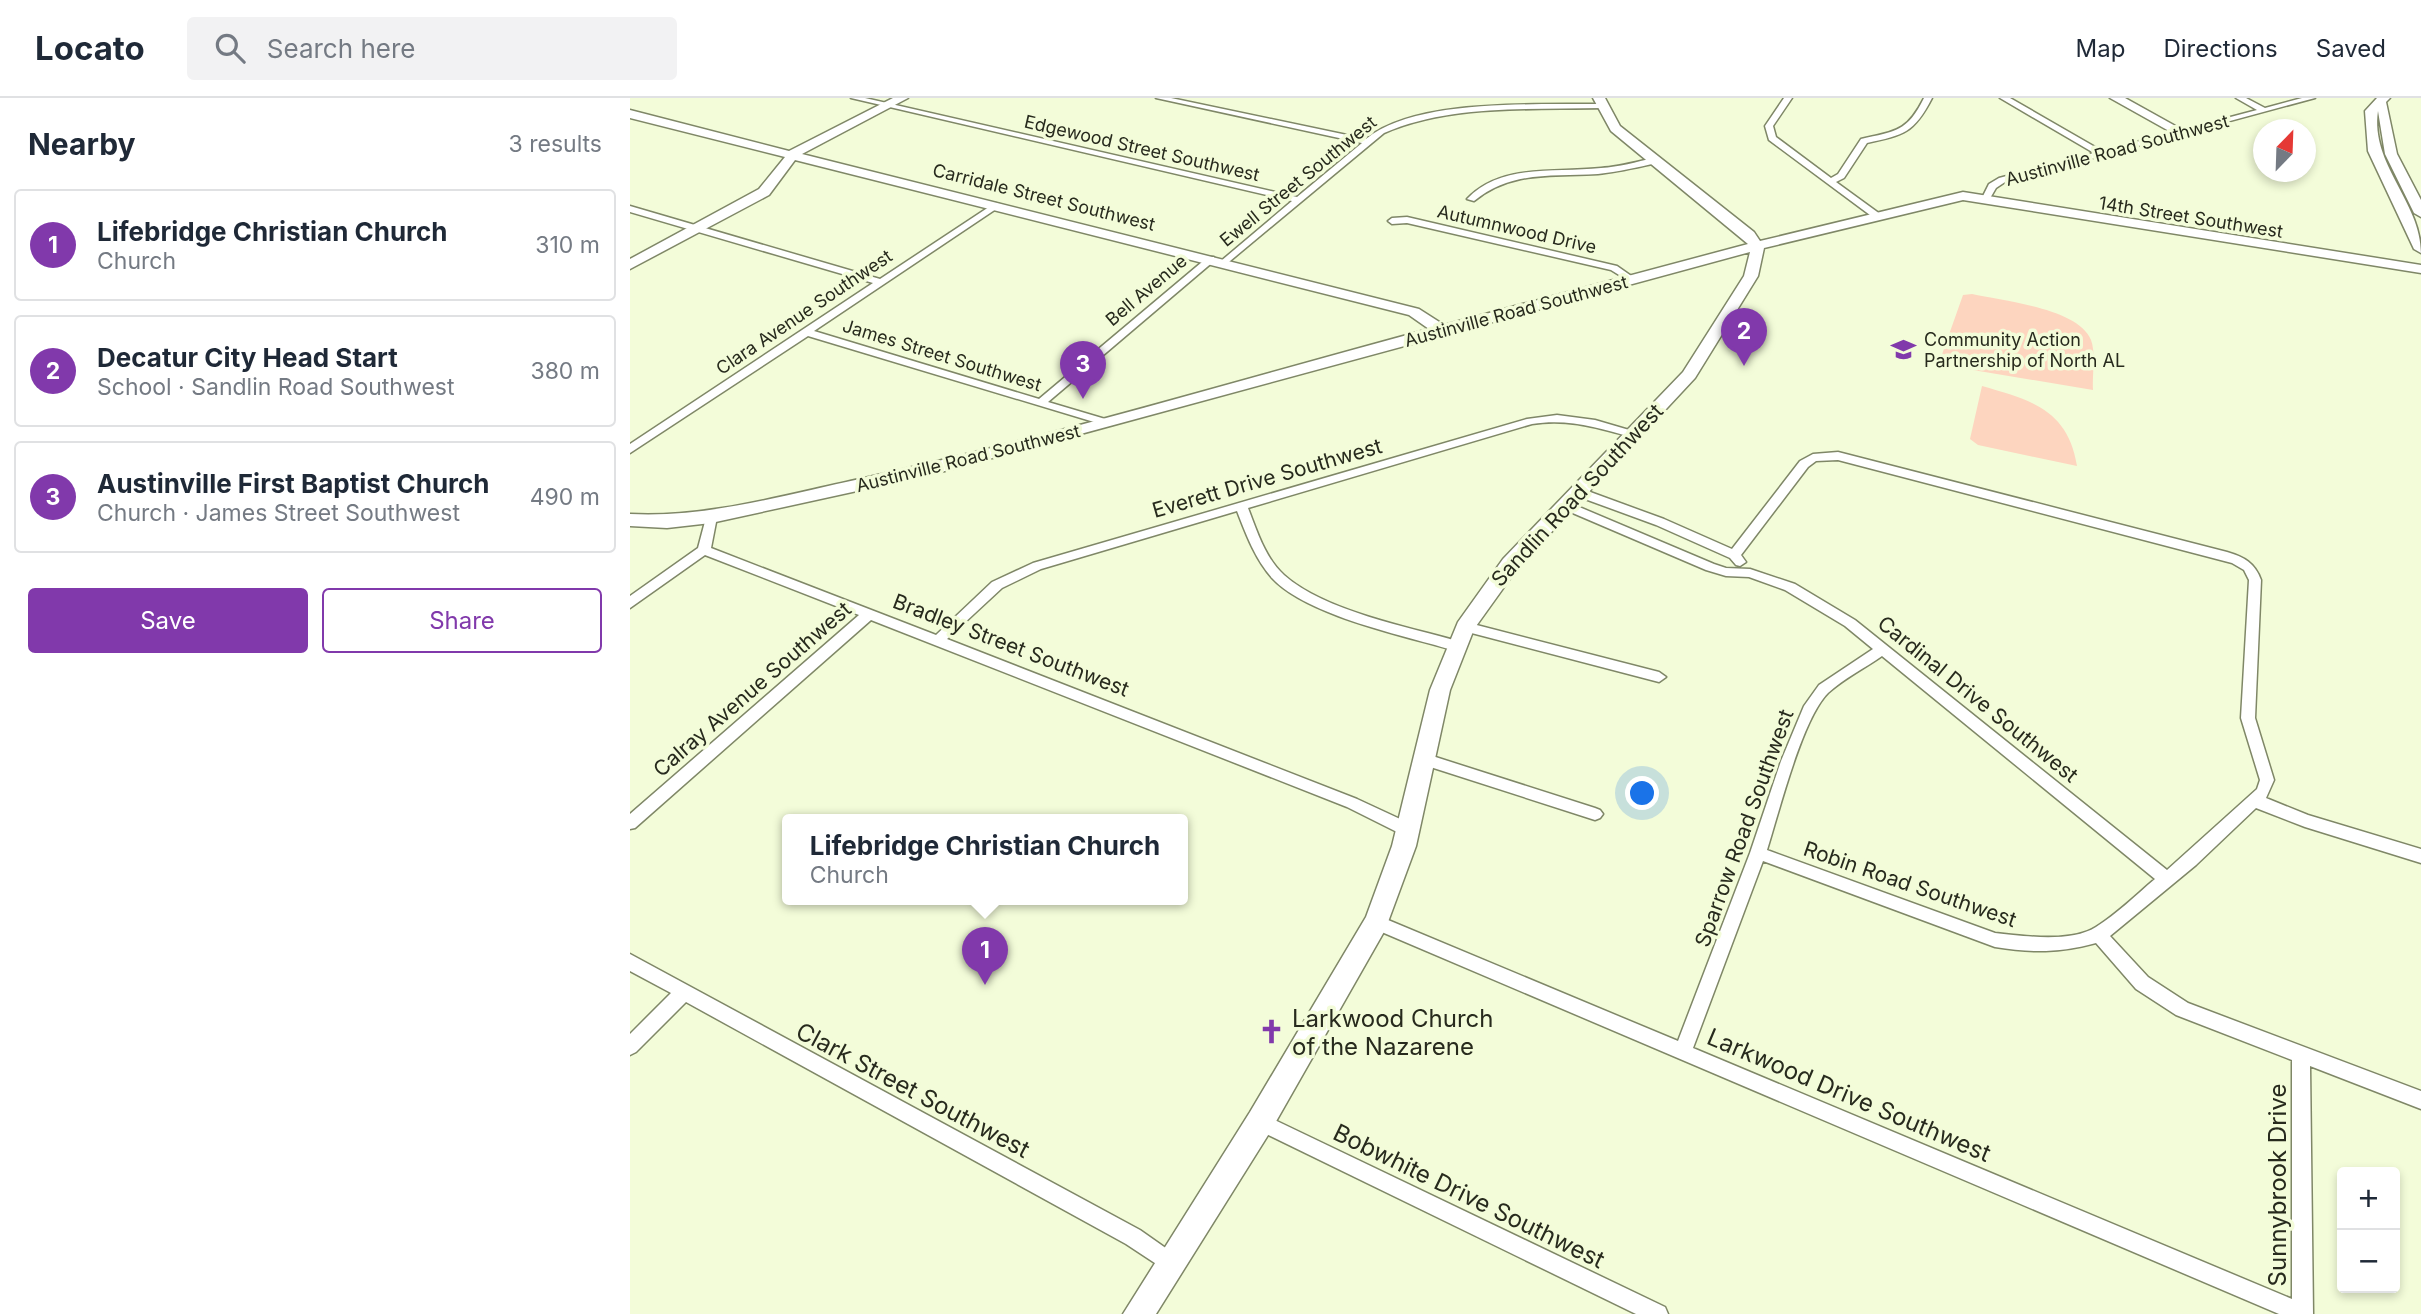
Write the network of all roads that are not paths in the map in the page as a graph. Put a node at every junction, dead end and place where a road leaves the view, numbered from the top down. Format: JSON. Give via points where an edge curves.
{"nodes":[{"id":1,"x":855,"y":98,"type":"edge"},
{"id":2,"x":902,"y":98,"type":"edge"},
{"id":3,"x":1160,"y":98,"type":"edge"},
{"id":4,"x":1196,"y":98,"type":"edge"},
{"id":5,"x":1788,"y":98,"type":"edge"},
{"id":6,"x":1928,"y":98,"type":"edge"},
{"id":7,"x":2004,"y":98,"type":"edge"},
{"id":8,"x":2116,"y":98,"type":"edge"},
{"id":9,"x":2240,"y":98,"type":"edge"},
{"id":10,"x":2311,"y":98,"type":"edge"},
{"id":11,"x":2380,"y":98,"type":"edge"},
{"id":12,"x":1600,"y":102,"type":"edge"},
{"id":13,"x":1187,"y":104,"type":"junction"},
{"id":14,"x":887,"y":105,"type":"junction"},
{"id":15,"x":2263,"y":110,"type":"junction"},
{"id":16,"x":630,"y":114,"type":"edge"},
{"id":17,"x":2182,"y":133,"type":"junction"},
{"id":18,"x":1368,"y":142,"type":"junction"},
{"id":19,"x":794,"y":153,"type":"junction"},
{"id":20,"x":2101,"y":153,"type":"junction"},
{"id":21,"x":820,"y":160,"type":"junction"},
{"id":22,"x":1654,"y":160,"type":"junction"},
{"id":23,"x":779,"y":176,"type":"junction"},
{"id":24,"x":1829,"y":182,"type":"junction"},
{"id":25,"x":1956,"y":198,"type":"junction"},
{"id":26,"x":1986,"y":198,"type":"junction"},
{"id":27,"x":1471,"y":199,"type":"dead end"},
{"id":28,"x":1300,"y":200,"type":"junction"},
{"id":29,"x":998,"y":205,"type":"junction"},
{"id":30,"x":630,"y":209,"type":"edge"},
{"id":31,"x":2421,"y":213,"type":"edge"},
{"id":32,"x":1877,"y":216,"type":"junction"},
{"id":33,"x":1392,"y":221,"type":"dead end"},
{"id":34,"x":698,"y":228,"type":"junction"},
{"id":35,"x":1757,"y":247,"type":"junction"},
{"id":36,"x":2421,"y":249,"type":"edge"},
{"id":37,"x":1217,"y":261,"type":"junction"},
{"id":38,"x":1702,"y":261,"type":"junction"},
{"id":39,"x":630,"y":265,"type":"edge"},
{"id":40,"x":2421,"y":269,"type":"edge"},
{"id":41,"x":2421,"y":275,"type":"edge"},
{"id":42,"x":1751,"y":276,"type":"junction"},
{"id":43,"x":1632,"y":280,"type":"junction"},
{"id":44,"x":880,"y":282,"type":"junction"},
{"id":45,"x":1414,"y":312,"type":"junction"},
{"id":46,"x":1478,"y":321,"type":"junction"},
{"id":47,"x":1442,"y":331,"type":"junction"},
{"id":48,"x":806,"y":332,"type":"junction"},
{"id":49,"x":1421,"y":338,"type":"junction"},
{"id":50,"x":1040,"y":403,"type":"junction"},
{"id":51,"x":1108,"y":422,"type":"junction"},
{"id":52,"x":1632,"y":434,"type":"junction"},
{"id":53,"x":630,"y":449,"type":"edge"},
{"id":54,"x":1571,"y":499,"type":"junction"},
{"id":55,"x":1241,"y":506,"type":"junction"},
{"id":56,"x":711,"y":517,"type":"junction"},
{"id":57,"x":630,"y":520,"type":"edge"},
{"id":58,"x":704,"y":550,"type":"junction"},
{"id":59,"x":1729,"y":553,"type":"junction"},
{"id":60,"x":1710,"y":567,"type":"junction"},
{"id":61,"x":1750,"y":573,"type":"junction"},
{"id":62,"x":630,"y":603,"type":"edge"},
{"id":63,"x":869,"y":614,"type":"junction"},
{"id":64,"x":1461,"y":637,"type":"junction"},
{"id":65,"x":937,"y":641,"type":"junction"},
{"id":66,"x":1883,"y":649,"type":"junction"},
{"id":67,"x":1659,"y":677,"type":"dead end"},
{"id":68,"x":1423,"y":758,"type":"junction"},
{"id":69,"x":2256,"y":801,"type":"junction"},
{"id":70,"x":1595,"y":814,"type":"dead end"},
{"id":71,"x":630,"y":823,"type":"edge"},
{"id":72,"x":1408,"y":830,"type":"junction"},
{"id":73,"x":1758,"y":853,"type":"junction"},
{"id":74,"x":2421,"y":856,"type":"edge"},
{"id":75,"x":2166,"y":879,"type":"junction"},
{"id":76,"x":1376,"y":922,"type":"junction"},
{"id":77,"x":2099,"y":935,"type":"junction"},
{"id":78,"x":630,"y":962,"type":"edge"},
{"id":79,"x":684,"y":992,"type":"junction"},
{"id":80,"x":630,"y":1046,"type":"edge"},
{"id":81,"x":1683,"y":1051,"type":"junction"},
{"id":82,"x":2301,"y":1055,"type":"junction"},
{"id":83,"x":2421,"y":1100,"type":"edge"},
{"id":84,"x":1260,"y":1122,"type":"junction"},
{"id":85,"x":1170,"y":1263,"type":"junction"},
{"id":86,"x":1138,"y":1314,"type":"edge"},
{"id":87,"x":1658,"y":1314,"type":"edge"},
{"id":88,"x":2302,"y":1314,"type":"edge"}],
"edges":[{"from":1,"to":14,"type":"street","name":"Edgewood Street Southwest"},
{"from":2,"to":14,"type":"street"},
{"from":3,"to":13,"type":"street"},
{"from":4,"to":13,"type":"street"},
{"from":5,"to":24,"type":"street","via":[[1769,126],[1772,138]]},
{"from":6,"to":24,"type":"street","via":[[1908,131],[1864,141],[1841,176]]},
{"from":7,"to":20,"type":"street"},
{"from":8,"to":17,"type":"street"},
{"from":9,"to":15,"type":"street"},
{"from":10,"to":15,"type":"street","name":"Austinville Road Southwest"},
{"from":11,"to":31,"type":"street","via":[[2391,154]]},
{"from":11,"to":36,"type":"street","via":[[2371,111],[2374,151]]},
{"from":12,"to":18,"type":"street","name":"Ewell Street Southwest","via":[[1413,117],[1386,127]]},
{"from":12,"to":22,"type":"street","via":[[1615,128]]},
{"from":13,"to":18,"type":"street"},
{"from":14,"to":19,"type":"street"},
{"from":14,"to":28,"type":"street","name":"Edgewood Street Southwest"},
{"from":15,"to":17,"type":"street","name":"Austinville Road Southwest"},
{"from":16,"to":19,"type":"street","name":"Carridale Street Southwest"},
{"from":17,"to":20,"type":"street","name":"Austinville Road Southwest"},
{"from":18,"to":28,"type":"street","name":"Ewell Street Southwest"},
{"from":19,"to":21,"type":"street","name":"Carridale Street Southwest"},
{"from":19,"to":23,"type":"street"},
{"from":20,"to":26,"type":"street","name":"Austinville Road Southwest","via":[[2002,180]]},
{"from":21,"to":23,"type":"street"},
{"from":21,"to":29,"type":"street","name":"Carridale Street Southwest"},
{"from":22,"to":27,"type":"street","via":[[1618,169],[1508,178],[1485,186]]},
{"from":22,"to":35,"type":"street","via":[[1749,235]]},
{"from":23,"to":34,"type":"street","via":[[761,194]]},
{"from":24,"to":32,"type":"street"},
{"from":25,"to":26,"type":"street","name":"Austinville Road Southwest"},
{"from":25,"to":32,"type":"street","name":"Austinville Road Southwest"},
{"from":25,"to":41,"type":"street","name":"14th Street Southwest"},
{"from":26,"to":40,"type":"street","name":"14th Street Southwest"},
{"from":28,"to":37,"type":"street","name":"Ewell Street Southwest"},
{"from":29,"to":37,"type":"street","name":"Carridale Street Southwest"},
{"from":29,"to":44,"type":"street","name":"Clara Avenue Southwest"},
{"from":30,"to":34,"type":"street"},
{"from":32,"to":35,"type":"street","name":"Austinville Road Southwest"},
{"from":33,"to":43,"type":"street","name":"Autumnwood Drive","via":[[1406,220],[1615,268]]},
{"from":34,"to":39,"type":"street"},
{"from":34,"to":44,"type":"street"},
{"from":35,"to":38,"type":"street","name":"Austinville Road Southwest"},
{"from":35,"to":42,"type":"street","name":"Sandlin Road Southwest"},
{"from":37,"to":45,"type":"street","name":"Carridale Street Southwest"},
{"from":37,"to":50,"type":"street","name":"Bell Avenue"},
{"from":38,"to":42,"type":"street","via":[[1736,267]]},
{"from":38,"to":43,"type":"street","name":"Austinville Road Southwest"},
{"from":42,"to":52,"type":"street","name":"Sandlin Road Southwest","via":[[1689,375]]},
{"from":43,"to":46,"type":"street","name":"Austinville Road Southwest"},
{"from":44,"to":48,"type":"street","name":"Clara Avenue Southwest"},
{"from":45,"to":46,"type":"street","via":[[1450,321]]},
{"from":45,"to":47,"type":"street","name":"Carridale Street Southwest"},
{"from":45,"to":49,"type":"street","via":[[1426,326]]},
{"from":46,"to":47,"type":"street","name":"Austinville Road Southwest"},
{"from":47,"to":49,"type":"street","name":"Austinville Road Southwest"},
{"from":48,"to":50,"type":"street","name":"James Street Southwest"},
{"from":48,"to":53,"type":"street","name":"Clara Avenue Southwest"},
{"from":49,"to":51,"type":"street","name":"Austinville Road Southwest"},
{"from":50,"to":51,"type":"street","name":"James Street Southwest"},
{"from":51,"to":56,"type":"street","name":"Austinville Road Southwest","via":[[889,479]]},
{"from":52,"to":54,"type":"street","name":"Sandlin Road Southwest"},
{"from":52,"to":55,"type":"street","name":"Everett Drive Southwest","via":[[1579,419],[1543,418]]},
{"from":54,"to":59,"type":"street","name":"Cardinal Drive Southwest","via":[[1660,522]]},
{"from":54,"to":60,"type":"street","name":"Cardinal Drive Southwest"},
{"from":54,"to":64,"type":"street","name":"Sandlin Road Southwest","via":[[1505,569]]},
{"from":55,"to":64,"type":"street","via":[[1267,563],[1298,593],[1346,612]]},
{"from":55,"to":65,"type":"street","name":"Everett Drive Southwest","via":[[1023,571],[986,594]]},
{"from":56,"to":57,"type":"street"},
{"from":56,"to":58,"type":"street"},
{"from":58,"to":62,"type":"street"},
{"from":58,"to":63,"type":"street","name":"Bradley Street Southwest"},
{"from":59,"to":60,"type":"street"},
{"from":59,"to":61,"type":"street","name":"Cardinal Drive Southwest"},
{"from":59,"to":69,"type":"street","via":[[1804,464],[1813,458],[1838,456],[2243,561],[2253,571],[2248,718],[2267,780]]},
{"from":60,"to":61,"type":"street","name":"Cardinal Drive Southwest"},
{"from":61,"to":66,"type":"street","name":"Cardinal Drive Southwest","via":[[1816,600]]},
{"from":63,"to":65,"type":"street","name":"Bradley Street Southwest"},
{"from":63,"to":71,"type":"street","name":"Calray Avenue Southwest"},
{"from":64,"to":67,"type":"street"},
{"from":64,"to":68,"type":"street","name":"Sandlin Road Southwest","via":[[1440,690]]},
{"from":65,"to":72,"type":"street","name":"Bradley Street Southwest","via":[[1315,788]]},
{"from":66,"to":73,"type":"street","name":"Sparrow Road Southwest","via":[[1824,689],[1811,706]]},
{"from":66,"to":75,"type":"street","name":"Cardinal Drive Southwest"},
{"from":68,"to":70,"type":"street"},
{"from":68,"to":72,"type":"street","name":"Sandlin Road Southwest"},
{"from":69,"to":74,"type":"street"},
{"from":69,"to":75,"type":"street","name":"Robin Road Southwest"},
{"from":72,"to":76,"type":"street","name":"Sandlin Road Southwest"},
{"from":73,"to":77,"type":"street","name":"Robin Road Southwest","via":[[1995,940],[2032,945]]},
{"from":73,"to":81,"type":"street","name":"Sparrow Road Southwest"},
{"from":75,"to":77,"type":"street","name":"Robin Road Southwest"},
{"from":76,"to":81,"type":"street","name":"Larkwood Drive Southwest"},
{"from":76,"to":84,"type":"street","name":"Sandlin Road Southwest"},
{"from":77,"to":82,"type":"street","via":[[2161,998],[2203,1019]]},
{"from":78,"to":79,"type":"street","name":"Clark Street Southwest"},
{"from":79,"to":80,"type":"street"},
{"from":79,"to":85,"type":"street","name":"Clark Street Southwest","via":[[1133,1237]]},
{"from":81,"to":88,"type":"street","name":"Larkwood Drive Southwest"},
{"from":82,"to":83,"type":"street"},
{"from":82,"to":88,"type":"street","name":"Sunnybrook Drive"},
{"from":84,"to":85,"type":"street","name":"Sandlin Road Southwest"},
{"from":84,"to":87,"type":"street","name":"Bobwhite Drive Southwest"},
{"from":85,"to":86,"type":"street","name":"Sandlin Road Southwest"}]}
